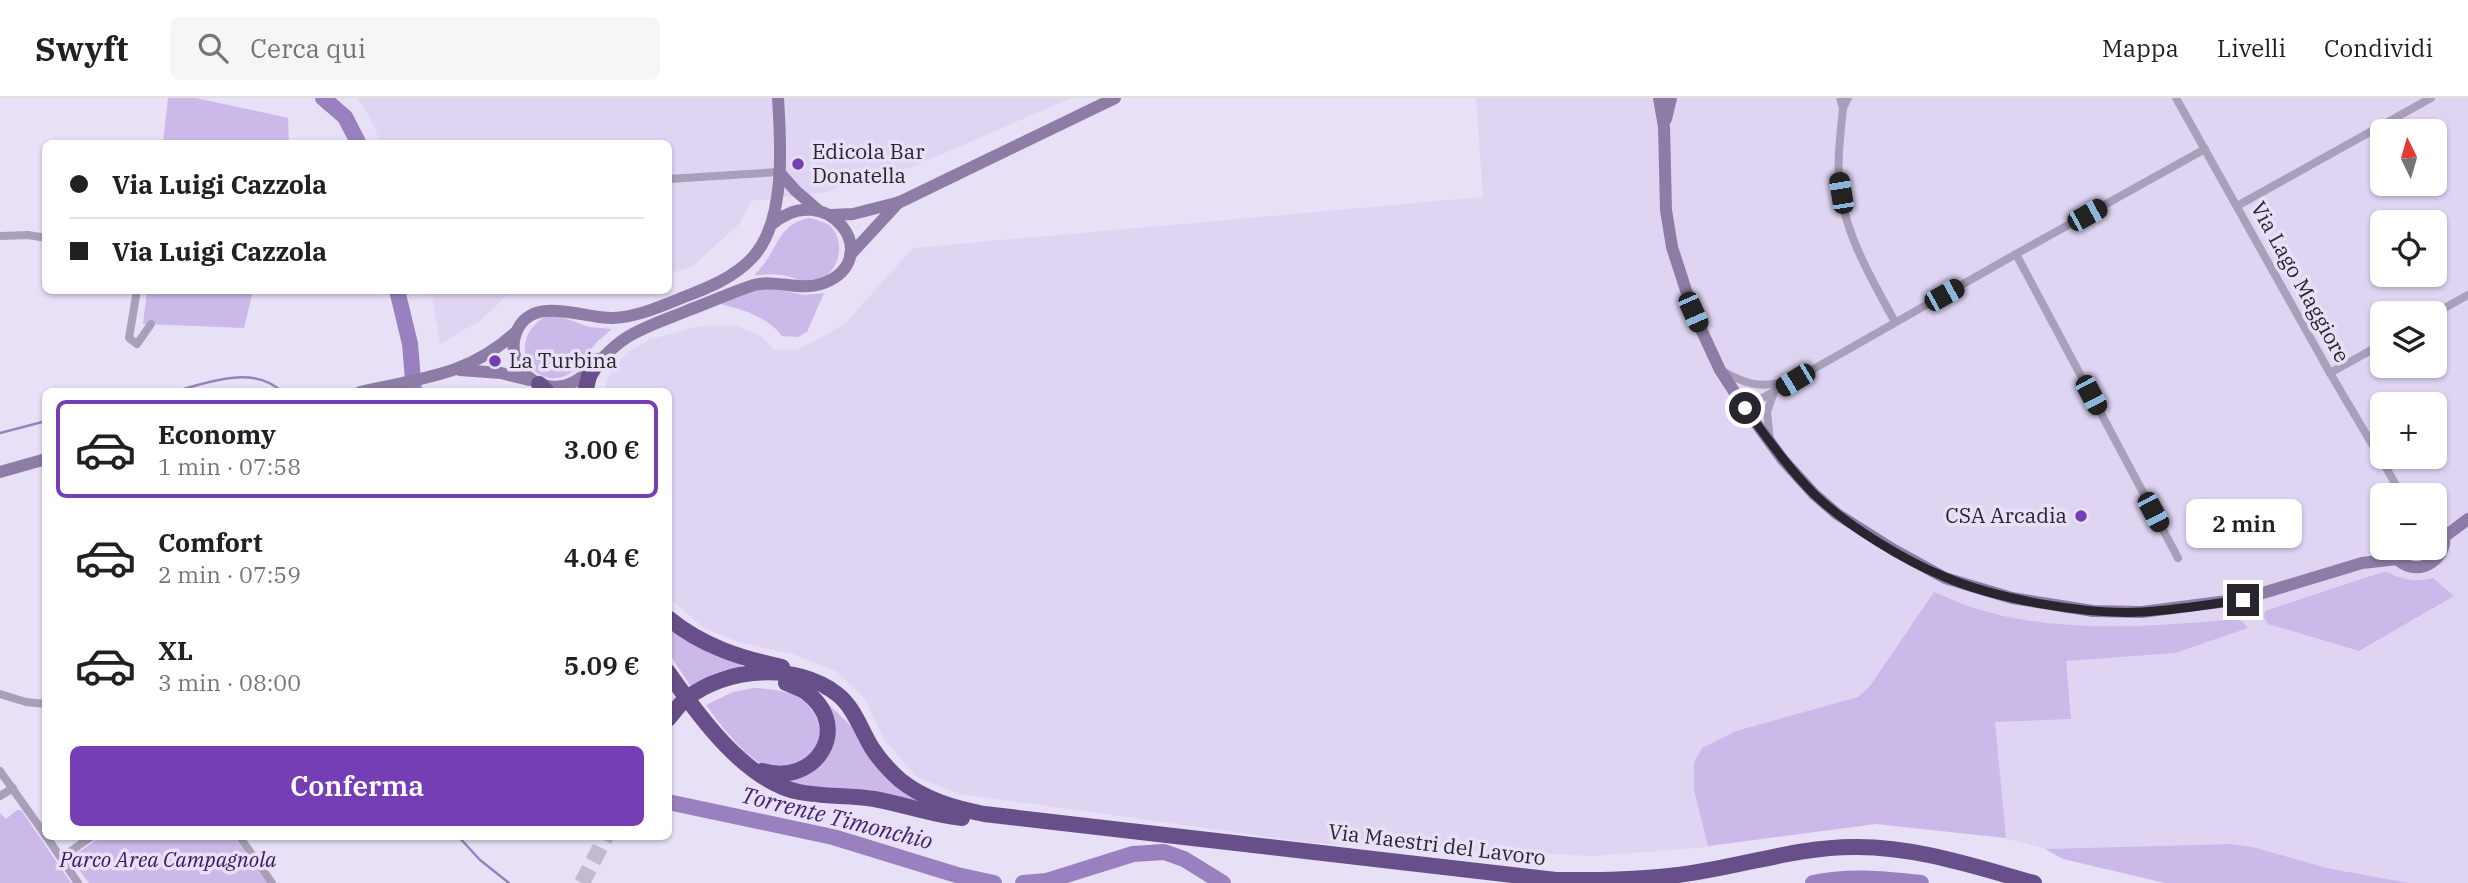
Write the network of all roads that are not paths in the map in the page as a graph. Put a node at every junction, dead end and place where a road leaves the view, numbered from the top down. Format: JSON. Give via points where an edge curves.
{"nodes":[{"id":1,"x":778,"y":98,"type":"edge"},
{"id":2,"x":1115,"y":98,"type":"edge"},
{"id":3,"x":1659,"y":98,"type":"edge"},
{"id":4,"x":1671,"y":98,"type":"edge"},
{"id":5,"x":1840,"y":98,"type":"edge"},
{"id":6,"x":1848,"y":98,"type":"edge"},
{"id":7,"x":2176,"y":98,"type":"edge"},
{"id":8,"x":2431,"y":98,"type":"edge"},
{"id":9,"x":1843,"y":108,"type":"junction"},
{"id":10,"x":1664,"y":127,"type":"junction"},
{"id":11,"x":2205,"y":149,"type":"junction"},
{"id":12,"x":779,"y":172,"type":"junction"},
{"id":13,"x":672,"y":179,"type":"edge"},
{"id":14,"x":900,"y":202,"type":"junction"},
{"id":15,"x":2237,"y":206,"type":"junction"},
{"id":16,"x":824,"y":212,"type":"junction"},
{"id":17,"x":771,"y":225,"type":"junction"},
{"id":18,"x":0,"y":236,"type":"edge"},
{"id":19,"x":42,"y":237,"type":"edge"},
{"id":20,"x":2016,"y":254,"type":"junction"},
{"id":21,"x":850,"y":255,"type":"junction"},
{"id":22,"x":136,"y":294,"type":"edge"},
{"id":23,"x":2468,"y":295,"type":"edge"},
{"id":24,"x":2447,"y":307,"type":"edge"},
{"id":25,"x":1895,"y":322,"type":"junction"},
{"id":26,"x":151,"y":324,"type":"dead end"},
{"id":27,"x":516,"y":332,"type":"junction"},
{"id":28,"x":2370,"y":351,"type":"edge"},
{"id":29,"x":598,"y":362,"type":"junction"},
{"id":30,"x":459,"y":369,"type":"junction"},
{"id":31,"x":1720,"y":370,"type":"junction"},
{"id":32,"x":2330,"y":373,"type":"junction"},
{"id":33,"x":1795,"y":380,"type":"junction"},
{"id":34,"x":538,"y":385,"type":"edge"},
{"id":35,"x":392,"y":387,"type":"edge"},
{"id":36,"x":586,"y":388,"type":"edge"},
{"id":37,"x":1774,"y":392,"type":"junction"},
{"id":38,"x":1745,"y":408,"type":"junction"},
{"id":39,"x":1771,"y":443,"type":"junction"},
{"id":40,"x":42,"y":460,"type":"edge"},
{"id":41,"x":0,"y":472,"type":"edge"},
{"id":42,"x":2393,"y":482,"type":"edge"},
{"id":43,"x":2466,"y":520,"type":"edge"},
{"id":44,"x":2447,"y":523,"type":"edge"},
{"id":45,"x":2447,"y":535,"type":"edge"},
{"id":46,"x":2370,"y":557,"type":"edge"},
{"id":47,"x":2178,"y":558,"type":"dead end"},
{"id":48,"x":2373,"y":560,"type":"edge"},
{"id":49,"x":2403,"y":560,"type":"edge"},
{"id":50,"x":2434,"y":560,"type":"edge"},
{"id":51,"x":2362,"y":563,"type":"junction"},
{"id":52,"x":672,"y":621,"type":"edge"},
{"id":53,"x":672,"y":678,"type":"edge"},
{"id":54,"x":786,"y":683,"type":"junction"},
{"id":55,"x":0,"y":694,"type":"edge"},
{"id":56,"x":837,"y":694,"type":"junction"},
{"id":57,"x":42,"y":704,"type":"edge"},
{"id":58,"x":672,"y":715,"type":"edge"},
{"id":59,"x":672,"y":725,"type":"edge"},
{"id":60,"x":863,"y":730,"type":"junction"},
{"id":61,"x":753,"y":768,"type":"junction"},
{"id":62,"x":0,"y":771,"type":"edge"},
{"id":63,"x":13,"y":788,"type":"junction"},
{"id":64,"x":0,"y":796,"type":"edge"},
{"id":65,"x":1079,"y":825,"type":"junction"},
{"id":66,"x":42,"y":830,"type":"edge"},
{"id":67,"x":49,"y":840,"type":"edge"},
{"id":68,"x":86,"y":840,"type":"edge"},
{"id":69,"x":242,"y":840,"type":"edge"},
{"id":70,"x":61,"y":858,"type":"junction"},
{"id":71,"x":78,"y":883,"type":"edge"},
{"id":72,"x":272,"y":883,"type":"edge"},
{"id":73,"x":2034,"y":883,"type":"edge"}],
"edges":[{"from":1,"to":12,"type":"main road"},
{"from":2,"to":14,"type":"main road"},
{"from":3,"to":10,"type":"main road"},
{"from":4,"to":10,"type":"main road"},
{"from":5,"to":9,"type":"street"},
{"from":6,"to":9,"type":"street"},
{"from":7,"to":11,"type":"street","name":"Via Lago Maggiore"},
{"from":8,"to":15,"type":"street"},
{"from":9,"to":25,"type":"street","via":[[1839,179],[1844,207],[1866,270]]},
{"from":10,"to":31,"type":"main road","via":[[1665,202],[1672,247],[1693,312]]},
{"from":11,"to":15,"type":"street","name":"Via Lago Maggiore"},
{"from":11,"to":20,"type":"street"},
{"from":12,"to":13,"type":"street"},
{"from":12,"to":16,"type":"main road"},
{"from":12,"to":17,"type":"main road"},
{"from":14,"to":16,"type":"main road","via":[[853,214]]},
{"from":14,"to":21,"type":"main road"},
{"from":15,"to":32,"type":"street","name":"Via Lago Maggiore"},
{"from":16,"to":17,"type":"main road","via":[[791,212]]},
{"from":16,"to":21,"type":"main road","via":[[847,231]]},
{"from":17,"to":27,"type":"main road","via":[[746,264],[695,293],[620,317],[548,311],[531,317]]},
{"from":18,"to":19,"type":"street"},
{"from":20,"to":25,"type":"street"},
{"from":20,"to":47,"type":"street"},
{"from":21,"to":29,"type":"main road","via":[[838,276],[825,282],[805,287],[749,286],[636,332]]},
{"from":22,"to":26,"type":"street","via":[[129,338],[137,344]]},
{"from":23,"to":24,"type":"street"},
{"from":25,"to":33,"type":"street"},
{"from":27,"to":30,"type":"main road","via":[[494,352]]},
{"from":27,"to":34,"type":"main road","via":[[515,354],[522,371]]},
{"from":28,"to":32,"type":"street"},
{"from":29,"to":34,"type":"main road","via":[[566,385]]},
{"from":29,"to":36,"type":"highway"},
{"from":30,"to":34,"type":"main road","via":[[501,373]]},
{"from":30,"to":35,"type":"main road"},
{"from":31,"to":33,"type":"street","via":[[1750,385]]},
{"from":31,"to":38,"type":"main road"},
{"from":32,"to":42,"type":"street","name":"Via Lago Maggiore"},
{"from":33,"to":37,"type":"street"},
{"from":37,"to":38,"type":"street"},
{"from":37,"to":39,"type":"street","via":[[1767,412]]},
{"from":38,"to":39,"type":"main road"},
{"from":39,"to":51,"type":"main road","via":[[1814,494],[1894,551],[1945,578],[2012,598],[2092,611],[2142,612],[2243,600]]},
{"from":40,"to":41,"type":"main road"},
{"from":43,"to":44,"type":"main road"},
{"from":43,"to":45,"type":"main road"},
{"from":46,"to":51,"type":"main road"},
{"from":48,"to":51,"type":"main road"},
{"from":49,"to":50,"type":"main road","via":[[2413,567]]},
{"from":52,"to":56,"type":"highway","via":[[714,648],[799,671]]},
{"from":53,"to":61,"type":"highway","via":[[723,741]]},
{"from":54,"to":59,"type":"highway","via":[[744,683],[720,689]]},
{"from":54,"to":60,"type":"highway","via":[[824,695]]},
{"from":54,"to":61,"type":"highway","via":[[806,692],[824,715],[829,729],[825,748],[803,770],[771,774]]},
{"from":55,"to":57,"type":"street"},
{"from":56,"to":58,"type":"highway","via":[[783,673],[742,674],[717,681],[686,699]]},
{"from":56,"to":60,"type":"highway"},
{"from":60,"to":65,"type":"highway","name":"Via Maestri del Lavoro","via":[[872,749],[899,779],[937,801],[984,814]]},
{"from":61,"to":65,"type":"highway","via":[[797,792],[858,796],[957,817]]},
{"from":62,"to":63,"type":"street"},
{"from":63,"to":64,"type":"street"},
{"from":63,"to":66,"type":"street"},
{"from":65,"to":73,"type":"highway","name":"Via Maestri del Lavoro","via":[[1556,880],[1679,875],[1855,847],[1920,852]]},
{"from":67,"to":70,"type":"street"},
{"from":68,"to":70,"type":"street"},
{"from":69,"to":72,"type":"street"},
{"from":70,"to":71,"type":"street"}]}
